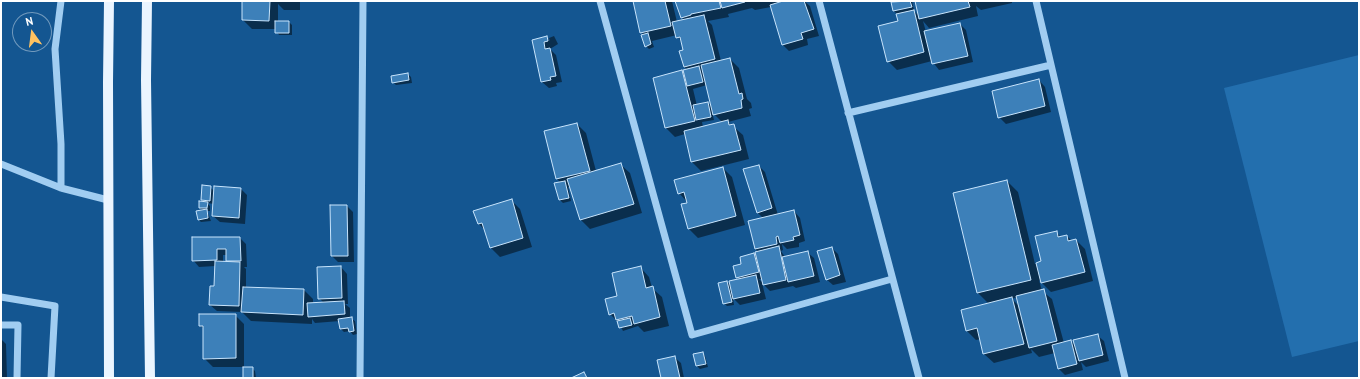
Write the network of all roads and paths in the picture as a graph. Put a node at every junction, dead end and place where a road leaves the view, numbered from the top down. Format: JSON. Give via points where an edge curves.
{"nodes":[{"id":1,"x":61,"y":1,"type":"edge"},
{"id":2,"x":109,"y":1,"type":"edge"},
{"id":3,"x":147,"y":1,"type":"edge"},
{"id":4,"x":363,"y":1,"type":"edge"},
{"id":5,"x":600,"y":1,"type":"edge"},
{"id":6,"x":819,"y":1,"type":"edge"},
{"id":7,"x":1036,"y":1,"type":"edge"},
{"id":8,"x":1051,"y":65,"type":"junction"},
{"id":9,"x":848,"y":113,"type":"junction"},
{"id":10,"x":1,"y":164,"type":"edge"},
{"id":11,"x":61,"y":188,"type":"junction"},
{"id":12,"x":108,"y":200,"type":"junction"},
{"id":13,"x":892,"y":279,"type":"junction"},
{"id":14,"x":1,"y":298,"type":"edge"},
{"id":15,"x":1,"y":325,"type":"edge"},
{"id":16,"x":17,"y":378,"type":"edge"},
{"id":17,"x":50,"y":378,"type":"edge"},
{"id":18,"x":109,"y":378,"type":"edge"},
{"id":19,"x":150,"y":378,"type":"edge"},
{"id":20,"x":360,"y":378,"type":"edge"},
{"id":21,"x":919,"y":378,"type":"edge"},
{"id":22,"x":1124,"y":378,"type":"edge"}],
"edges":[{"from":1,"to":11,"type":"street","via":[[55,49]]},
{"from":2,"to":12,"type":"main road"},
{"from":3,"to":19,"type":"main road"},
{"from":4,"to":20,"type":"street"},
{"from":5,"to":13,"type":"street","via":[[692,335]]},
{"from":6,"to":9,"type":"street"},
{"from":7,"to":8,"type":"street"},
{"from":8,"to":9,"type":"street"},
{"from":8,"to":22,"type":"street"},
{"from":9,"to":13,"type":"street"},
{"from":10,"to":11,"type":"street"},
{"from":11,"to":12,"type":"street"},
{"from":12,"to":18,"type":"main road"},
{"from":13,"to":21,"type":"street"},
{"from":14,"to":17,"type":"street","via":[[55,306]]},
{"from":15,"to":16,"type":"street","via":[[18,325]]}]}
